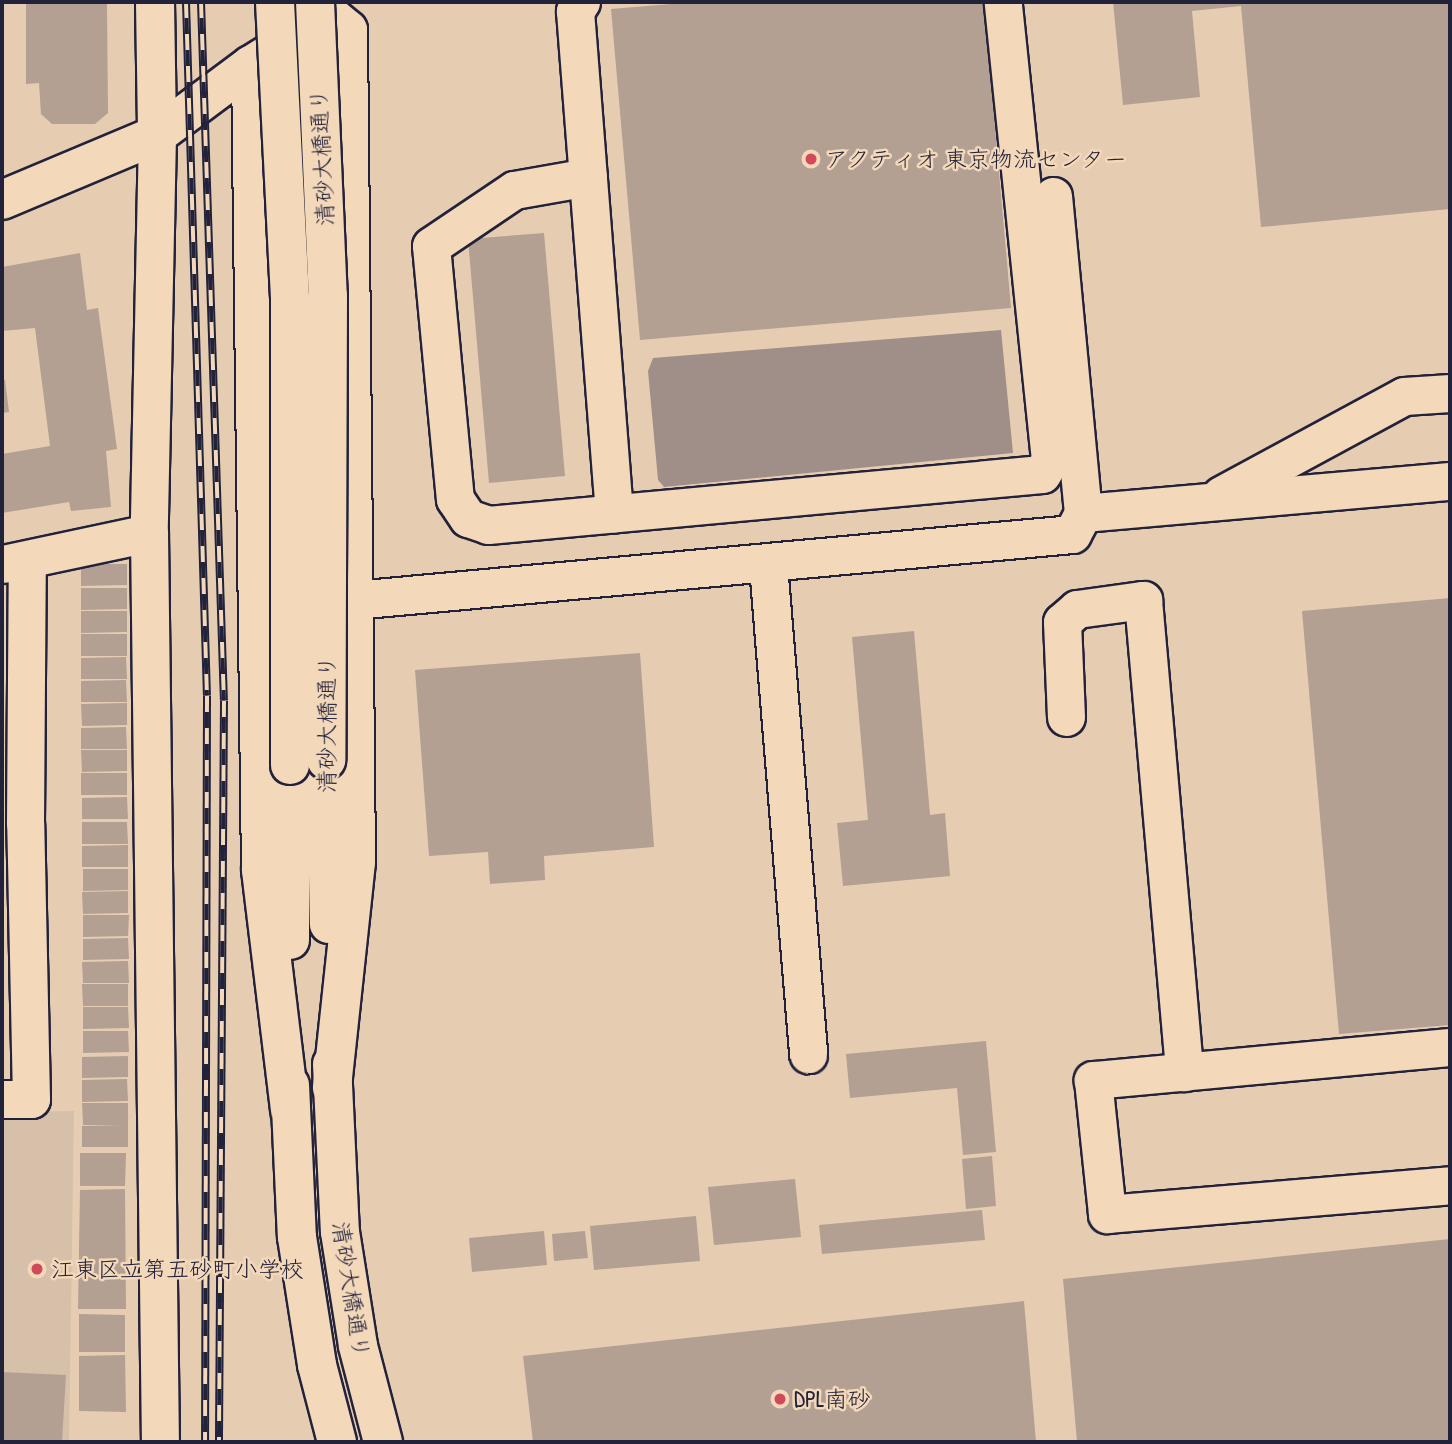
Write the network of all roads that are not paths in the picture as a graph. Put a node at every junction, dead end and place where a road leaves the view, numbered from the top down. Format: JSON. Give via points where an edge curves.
{"nodes":[{"id":1,"x":155,"y":2,"type":"edge"},
{"id":2,"x":275,"y":2,"type":"edge"},
{"id":3,"x":315,"y":2,"type":"edge"},
{"id":4,"x":581,"y":2,"type":"edge"},
{"id":5,"x":1003,"y":2,"type":"edge"},
{"id":6,"x":251,"y":65,"type":"junction"},
{"id":7,"x":157,"y":135,"type":"junction"},
{"id":8,"x":588,"y":177,"type":"junction"},
{"id":9,"x":1053,"y":196,"type":"dead end"},
{"id":10,"x":2,"y":200,"type":"edge"},
{"id":11,"x":1450,"y":393,"type":"edge"},
{"id":12,"x":1450,"y":481,"type":"edge"},
{"id":13,"x":1208,"y":502,"type":"junction"},
{"id":14,"x":614,"y":513,"type":"junction"},
{"id":15,"x":1083,"y":513,"type":"junction"},
{"id":16,"x":149,"y":533,"type":"junction"},
{"id":17,"x":14,"y":562,"type":"edge"},
{"id":18,"x":768,"y":565,"type":"junction"},
{"id":19,"x":354,"y":600,"type":"junction"},
{"id":20,"x":14,"y":705,"type":"edge"},
{"id":21,"x":1066,"y":717,"type":"dead end"},
{"id":22,"x":308,"y":763,"type":"junction"},
{"id":23,"x":13,"y":823,"type":"edge"},
{"id":24,"x":1450,"y":1047,"type":"edge"},
{"id":25,"x":808,"y":1054,"type":"dead end"},
{"id":26,"x":1184,"y":1072,"type":"junction"},
{"id":27,"x":332,"y":1088,"type":"junction"},
{"id":28,"x":2,"y":1099,"type":"edge"},
{"id":29,"x":290,"y":1110,"type":"junction"},
{"id":30,"x":1450,"y":1185,"type":"edge"},
{"id":31,"x":160,"y":1442,"type":"edge"},
{"id":32,"x":337,"y":1442,"type":"edge"},
{"id":33,"x":383,"y":1442,"type":"edge"}],
"edges":[{"from":1,"to":7,"type":"main road"},
{"from":2,"to":22,"type":"main road","name":"清砂大橋通り","bridge":true},
{"from":3,"to":22,"type":"main road","name":"清砂大橋通り","bridge":true,"via":[[328,296]]},
{"from":4,"to":8,"type":"street","via":[[575,10]]},
{"from":5,"to":14,"type":"street","via":[[1050,460],[1042,474]]},
{"from":6,"to":7,"type":"main road"},
{"from":6,"to":19,"type":"main road","via":[[318,23],[335,19],[348,30]]},
{"from":6,"to":29,"type":"main road","via":[[261,870]]},
{"from":7,"to":10,"type":"main road"},
{"from":7,"to":16,"type":"street"},
{"from":8,"to":14,"type":"street"},
{"from":8,"to":14,"type":"street","via":[[514,190],[431,246],[454,499],[468,519],[488,525]]},
{"from":9,"to":15,"type":"street"},
{"from":11,"to":13,"type":"street","via":[[1404,396]]},
{"from":12,"to":13,"type":"street"},
{"from":13,"to":15,"type":"street"},
{"from":15,"to":18,"type":"street","via":[[1072,534]]},
{"from":16,"to":17,"type":"street"},
{"from":16,"to":31,"type":"street"},
{"from":17,"to":20,"type":"street"},
{"from":18,"to":19,"type":"street"},
{"from":18,"to":25,"type":"street"},
{"from":19,"to":27,"type":"main road","via":[[356,862]]},
{"from":20,"to":23,"type":"street"},
{"from":21,"to":26,"type":"street","via":[[1062,622],[1077,609],[1143,600]]},
{"from":22,"to":27,"type":"main road","name":"清砂大橋通り"},
{"from":22,"to":29,"type":"main road","name":"清砂大橋通り"},
{"from":23,"to":28,"type":"street","via":[[31,1099]]},
{"from":24,"to":26,"type":"street"},
{"from":26,"to":30,"type":"street","via":[[1093,1080],[1107,1214]]},
{"from":27,"to":33,"type":"main road","name":"清砂大橋通り","via":[[340,1232],[358,1346]]},
{"from":29,"to":32,"type":"main road","name":"清砂大橋通り","via":[[297,1237],[317,1365]]}]}
